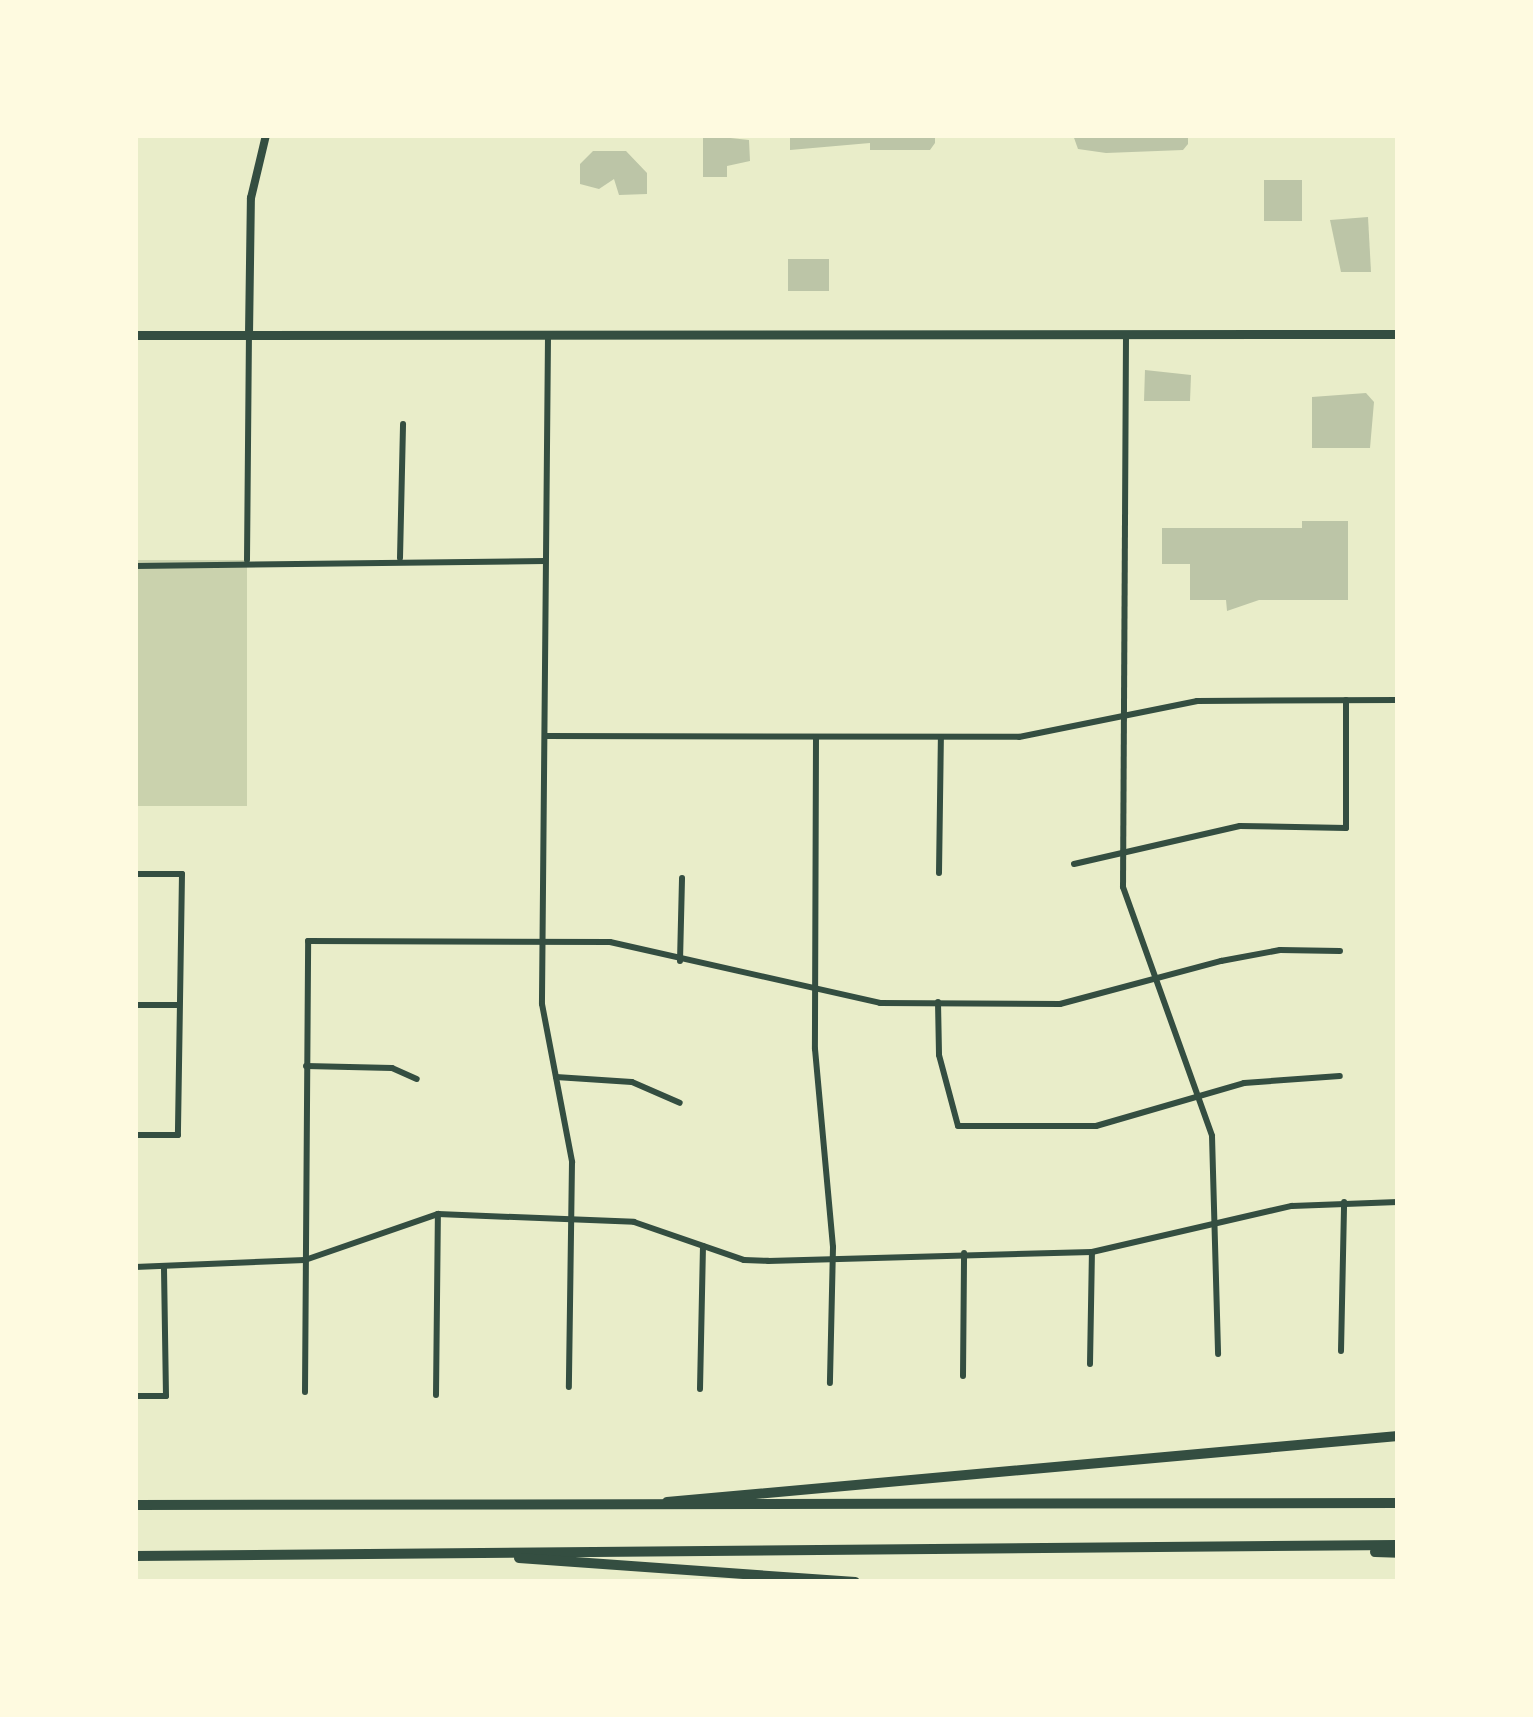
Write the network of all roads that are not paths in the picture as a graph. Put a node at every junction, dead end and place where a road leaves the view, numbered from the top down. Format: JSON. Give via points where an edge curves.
{"nodes":[{"id":1,"x":266,"y":135,"type":"edge"},
{"id":2,"x":1127,"y":332,"type":"junction"},
{"id":3,"x":548,"y":333,"type":"junction"},
{"id":4,"x":1398,"y":334,"type":"edge"},
{"id":5,"x":135,"y":335,"type":"edge"},
{"id":6,"x":249,"y":335,"type":"junction"},
{"id":7,"x":403,"y":424,"type":"dead end"},
{"id":8,"x":247,"y":560,"type":"junction"},
{"id":9,"x":400,"y":560,"type":"junction"},
{"id":10,"x":546,"y":560,"type":"junction"},
{"id":11,"x":135,"y":566,"type":"edge"},
{"id":12,"x":1346,"y":700,"type":"junction"},
{"id":13,"x":1398,"y":700,"type":"edge"},
{"id":14,"x":1121,"y":716,"type":"junction"},
{"id":15,"x":545,"y":736,"type":"junction"},
{"id":16,"x":941,"y":737,"type":"junction"},
{"id":17,"x":816,"y":738,"type":"junction"},
{"id":18,"x":1121,"y":854,"type":"junction"},
{"id":19,"x":1074,"y":864,"type":"dead end"},
{"id":20,"x":939,"y":873,"type":"dead end"},
{"id":21,"x":135,"y":874,"type":"edge"},
{"id":22,"x":682,"y":878,"type":"dead end"},
{"id":23,"x":543,"y":940,"type":"junction"},
{"id":24,"x":1340,"y":951,"type":"dead end"},
{"id":25,"x":680,"y":961,"type":"junction"},
{"id":26,"x":1151,"y":982,"type":"junction"},
{"id":27,"x":814,"y":994,"type":"junction"},
{"id":28,"x":938,"y":1002,"type":"junction"},
{"id":29,"x":135,"y":1005,"type":"edge"},
{"id":30,"x":178,"y":1005,"type":"junction"},
{"id":31,"x":306,"y":1066,"type":"junction"},
{"id":32,"x":1340,"y":1076,"type":"dead end"},
{"id":33,"x":556,"y":1077,"type":"junction"},
{"id":34,"x":417,"y":1079,"type":"dead end"},
{"id":35,"x":1198,"y":1097,"type":"junction"},
{"id":36,"x":680,"y":1103,"type":"dead end"},
{"id":37,"x":135,"y":1135,"type":"edge"},
{"id":38,"x":1344,"y":1202,"type":"junction"},
{"id":39,"x":1398,"y":1202,"type":"edge"},
{"id":40,"x":438,"y":1214,"type":"junction"},
{"id":41,"x":572,"y":1215,"type":"junction"},
{"id":42,"x":1221,"y":1225,"type":"junction"},
{"id":43,"x":703,"y":1246,"type":"junction"},
{"id":44,"x":1092,"y":1252,"type":"junction"},
{"id":45,"x":964,"y":1253,"type":"junction"},
{"id":46,"x":833,"y":1260,"type":"junction"},
{"id":47,"x":305,"y":1261,"type":"junction"},
{"id":48,"x":135,"y":1267,"type":"edge"},
{"id":49,"x":164,"y":1267,"type":"junction"},
{"id":50,"x":1341,"y":1351,"type":"dead end"},
{"id":51,"x":1218,"y":1354,"type":"dead end"},
{"id":52,"x":1090,"y":1364,"type":"dead end"},
{"id":53,"x":963,"y":1376,"type":"dead end"},
{"id":54,"x":830,"y":1383,"type":"dead end"},
{"id":55,"x":569,"y":1388,"type":"dead end"},
{"id":56,"x":700,"y":1389,"type":"dead end"},
{"id":57,"x":305,"y":1392,"type":"dead end"},
{"id":58,"x":436,"y":1395,"type":"dead end"},
{"id":59,"x":135,"y":1396,"type":"edge"},
{"id":60,"x":1398,"y":1436,"type":"edge"},
{"id":61,"x":1398,"y":1503,"type":"edge"},
{"id":62,"x":135,"y":1505,"type":"edge"},
{"id":63,"x":598,"y":1509,"type":"junction"},
{"id":64,"x":1398,"y":1549,"type":"edge"},
{"id":65,"x":438,"y":1552,"type":"junction"},
{"id":66,"x":135,"y":1556,"type":"edge"},
{"id":67,"x":855,"y":1582,"type":"edge"}],
"edges":[{"from":1,"to":6,"type":"street","via":[[251,198]]},
{"from":2,"to":3,"type":"main road"},
{"from":2,"to":4,"type":"main road"},
{"from":2,"to":14,"type":"street"},
{"from":3,"to":6,"type":"main road"},
{"from":3,"to":10,"type":"street"},
{"from":5,"to":6,"type":"main road"},
{"from":6,"to":8,"type":"street"},
{"from":7,"to":9,"type":"street"},
{"from":8,"to":9,"type":"street"},
{"from":8,"to":11,"type":"street"},
{"from":9,"to":10,"type":"street"},
{"from":10,"to":15,"type":"street"},
{"from":12,"to":13,"type":"street"},
{"from":12,"to":14,"type":"street","via":[[1197,700]]},
{"from":12,"to":18,"type":"street","via":[[1346,828],[1240,826]]},
{"from":14,"to":16,"type":"street","via":[[1018,737]]},
{"from":14,"to":18,"type":"street"},
{"from":15,"to":17,"type":"street"},
{"from":15,"to":23,"type":"street"},
{"from":16,"to":17,"type":"street"},
{"from":16,"to":20,"type":"street"},
{"from":17,"to":27,"type":"street"},
{"from":18,"to":19,"type":"street","via":[[1092,854]]},
{"from":18,"to":26,"type":"street","via":[[1128,918]]},
{"from":21,"to":30,"type":"street","via":[[182,874]]},
{"from":22,"to":25,"type":"street"},
{"from":23,"to":25,"type":"street","via":[[610,942]]},
{"from":23,"to":31,"type":"street","via":[[308,940]]},
{"from":23,"to":33,"type":"street","via":[[544,1034]]},
{"from":24,"to":26,"type":"street","via":[[1280,950]]},
{"from":25,"to":27,"type":"street"},
{"from":26,"to":28,"type":"street","via":[[1060,1004]]},
{"from":26,"to":35,"type":"street"},
{"from":27,"to":28,"type":"street"},
{"from":27,"to":46,"type":"street"},
{"from":28,"to":35,"type":"street","via":[[939,1054],[958,1126],[1096,1126]]},
{"from":29,"to":30,"type":"street"},
{"from":30,"to":37,"type":"street","via":[[178,1135]]},
{"from":31,"to":34,"type":"street","via":[[392,1068]]},
{"from":31,"to":47,"type":"street"},
{"from":32,"to":35,"type":"street","via":[[1282,1076]]},
{"from":33,"to":36,"type":"street","via":[[632,1082]]},
{"from":33,"to":41,"type":"street","via":[[570,1144]]},
{"from":35,"to":42,"type":"street","via":[[1220,1174]]},
{"from":38,"to":39,"type":"street"},
{"from":38,"to":42,"type":"street"},
{"from":38,"to":50,"type":"street"},
{"from":40,"to":41,"type":"street"},
{"from":40,"to":47,"type":"street"},
{"from":40,"to":58,"type":"street"},
{"from":41,"to":43,"type":"street","via":[[634,1222]]},
{"from":41,"to":55,"type":"street"},
{"from":42,"to":44,"type":"street"},
{"from":42,"to":51,"type":"street"},
{"from":43,"to":46,"type":"street","via":[[744,1261]]},
{"from":43,"to":56,"type":"street"},
{"from":44,"to":45,"type":"street"},
{"from":44,"to":52,"type":"street"},
{"from":45,"to":46,"type":"street"},
{"from":45,"to":53,"type":"street"},
{"from":46,"to":54,"type":"street"},
{"from":47,"to":49,"type":"street"},
{"from":47,"to":57,"type":"street"},
{"from":48,"to":49,"type":"street"},
{"from":49,"to":59,"type":"street","via":[[166,1396]]},
{"from":60,"to":63,"type":"highway"},
{"from":61,"to":63,"type":"highway"},
{"from":62,"to":63,"type":"highway"},
{"from":64,"to":65,"type":"highway"},
{"from":65,"to":66,"type":"highway"},
{"from":65,"to":67,"type":"highway"}]}
